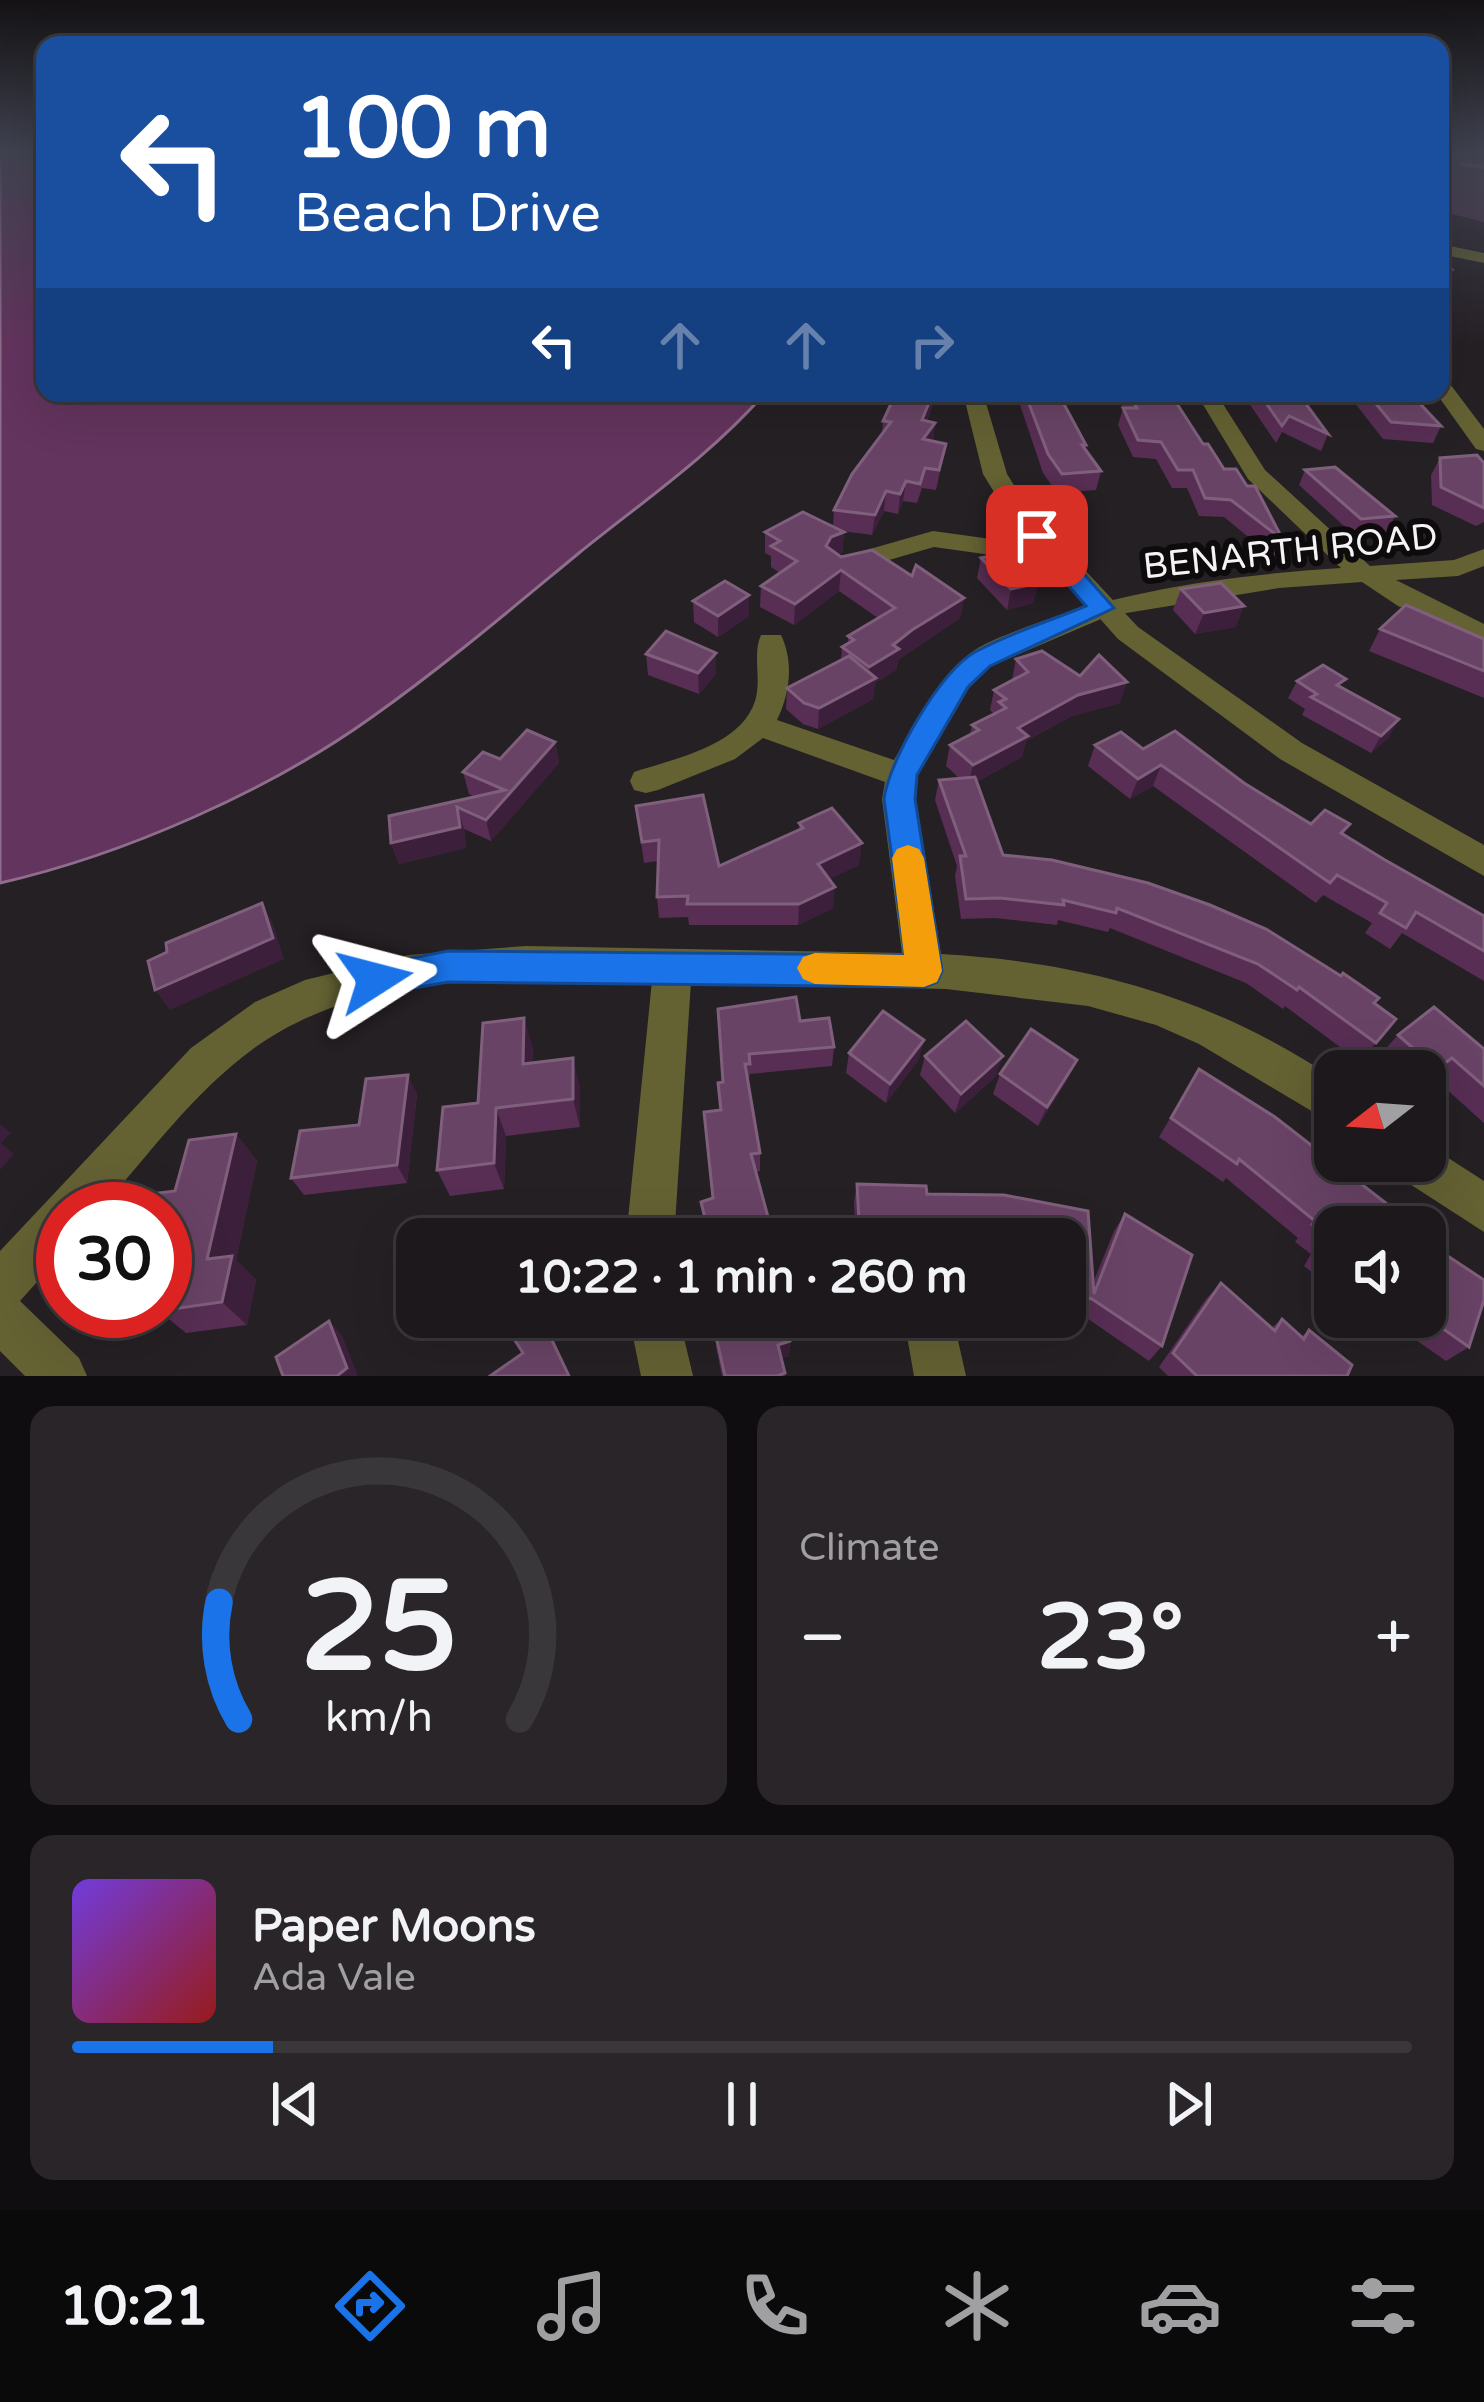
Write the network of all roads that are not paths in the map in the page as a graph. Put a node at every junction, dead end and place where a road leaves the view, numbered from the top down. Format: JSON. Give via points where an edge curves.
{"nodes":[{"id":1,"x":1449,"y":251,"type":"edge"},
{"id":2,"x":1484,"y":258,"type":"edge"},
{"id":3,"x":1449,"y":396,"type":"edge"},
{"id":4,"x":975,"y":402,"type":"edge"},
{"id":5,"x":1212,"y":402,"type":"edge"},
{"id":6,"x":1484,"y":444,"type":"edge"},
{"id":7,"x":1055,"y":556,"type":"junction"},
{"id":8,"x":1484,"y":557,"type":"edge"},
{"id":9,"x":842,"y":566,"type":"edge"},
{"id":10,"x":1366,"y":575,"type":"junction"},
{"id":11,"x":1102,"y":608,"type":"junction"},
{"id":12,"x":1484,"y":635,"type":"edge"},
{"id":13,"x":771,"y":642,"type":"dead end"},
{"id":14,"x":762,"y":726,"type":"junction"},
{"id":15,"x":902,"y":775,"type":"junction"},
{"id":16,"x":646,"y":781,"type":"dead end"},
{"id":17,"x":1484,"y":862,"type":"edge"},
{"id":18,"x":673,"y":965,"type":"junction"},
{"id":19,"x":924,"y":971,"type":"junction"},
{"id":20,"x":1314,"y":1091,"type":"edge"},
{"id":21,"x":95,"y":1182,"type":"edge"},
{"id":22,"x":1445,"y":1182,"type":"edge"},
{"id":23,"x":1484,"y":1209,"type":"edge"},
{"id":24,"x":652,"y":1218,"type":"edge"},
{"id":25,"x":36,"y":1248,"type":"edge"},
{"id":26,"x":0,"y":1287,"type":"edge"},
{"id":27,"x":0,"y":1316,"type":"edge"},
{"id":28,"x":659,"y":1338,"type":"edge"},
{"id":29,"x":61,"y":1376,"type":"edge"},
{"id":30,"x":667,"y":1376,"type":"edge"}],
"edges":[{"from":1,"to":2,"type":"street"},
{"from":3,"to":6,"type":"street"},
{"from":4,"to":7,"type":"street","via":[[995,474]]},
{"from":5,"to":10,"type":"street","via":[[1256,474]]},
{"from":7,"to":9,"type":"street","via":[[933,539]]},
{"from":7,"to":11,"type":"street"},
{"from":8,"to":10,"type":"street","name":"BENARTH ROAD","via":[[1458,568]]},
{"from":10,"to":11,"type":"street","name":"BENARTH ROAD"},
{"from":10,"to":12,"type":"street"},
{"from":11,"to":15,"type":"street","name":"BENARTH ROAD","via":[[981,659],[958,681]]},
{"from":11,"to":17,"type":"street","via":[[1291,751]]},
{"from":13,"to":14,"type":"street","via":[[776,685]]},
{"from":14,"to":15,"type":"street"},
{"from":14,"to":16,"type":"street","via":[[737,746]]},
{"from":15,"to":19,"type":"street"},
{"from":18,"to":19,"type":"street"},
{"from":18,"to":21,"type":"street","via":[[448,967],[305,998],[199,1067]]},
{"from":18,"to":24,"type":"street"},
{"from":19,"to":20,"type":"street","via":[[1029,977],[1135,1000],[1248,1050]]},
{"from":22,"to":23,"type":"street"},
{"from":25,"to":26,"type":"street"},
{"from":27,"to":29,"type":"street"},
{"from":28,"to":30,"type":"street"}]}
